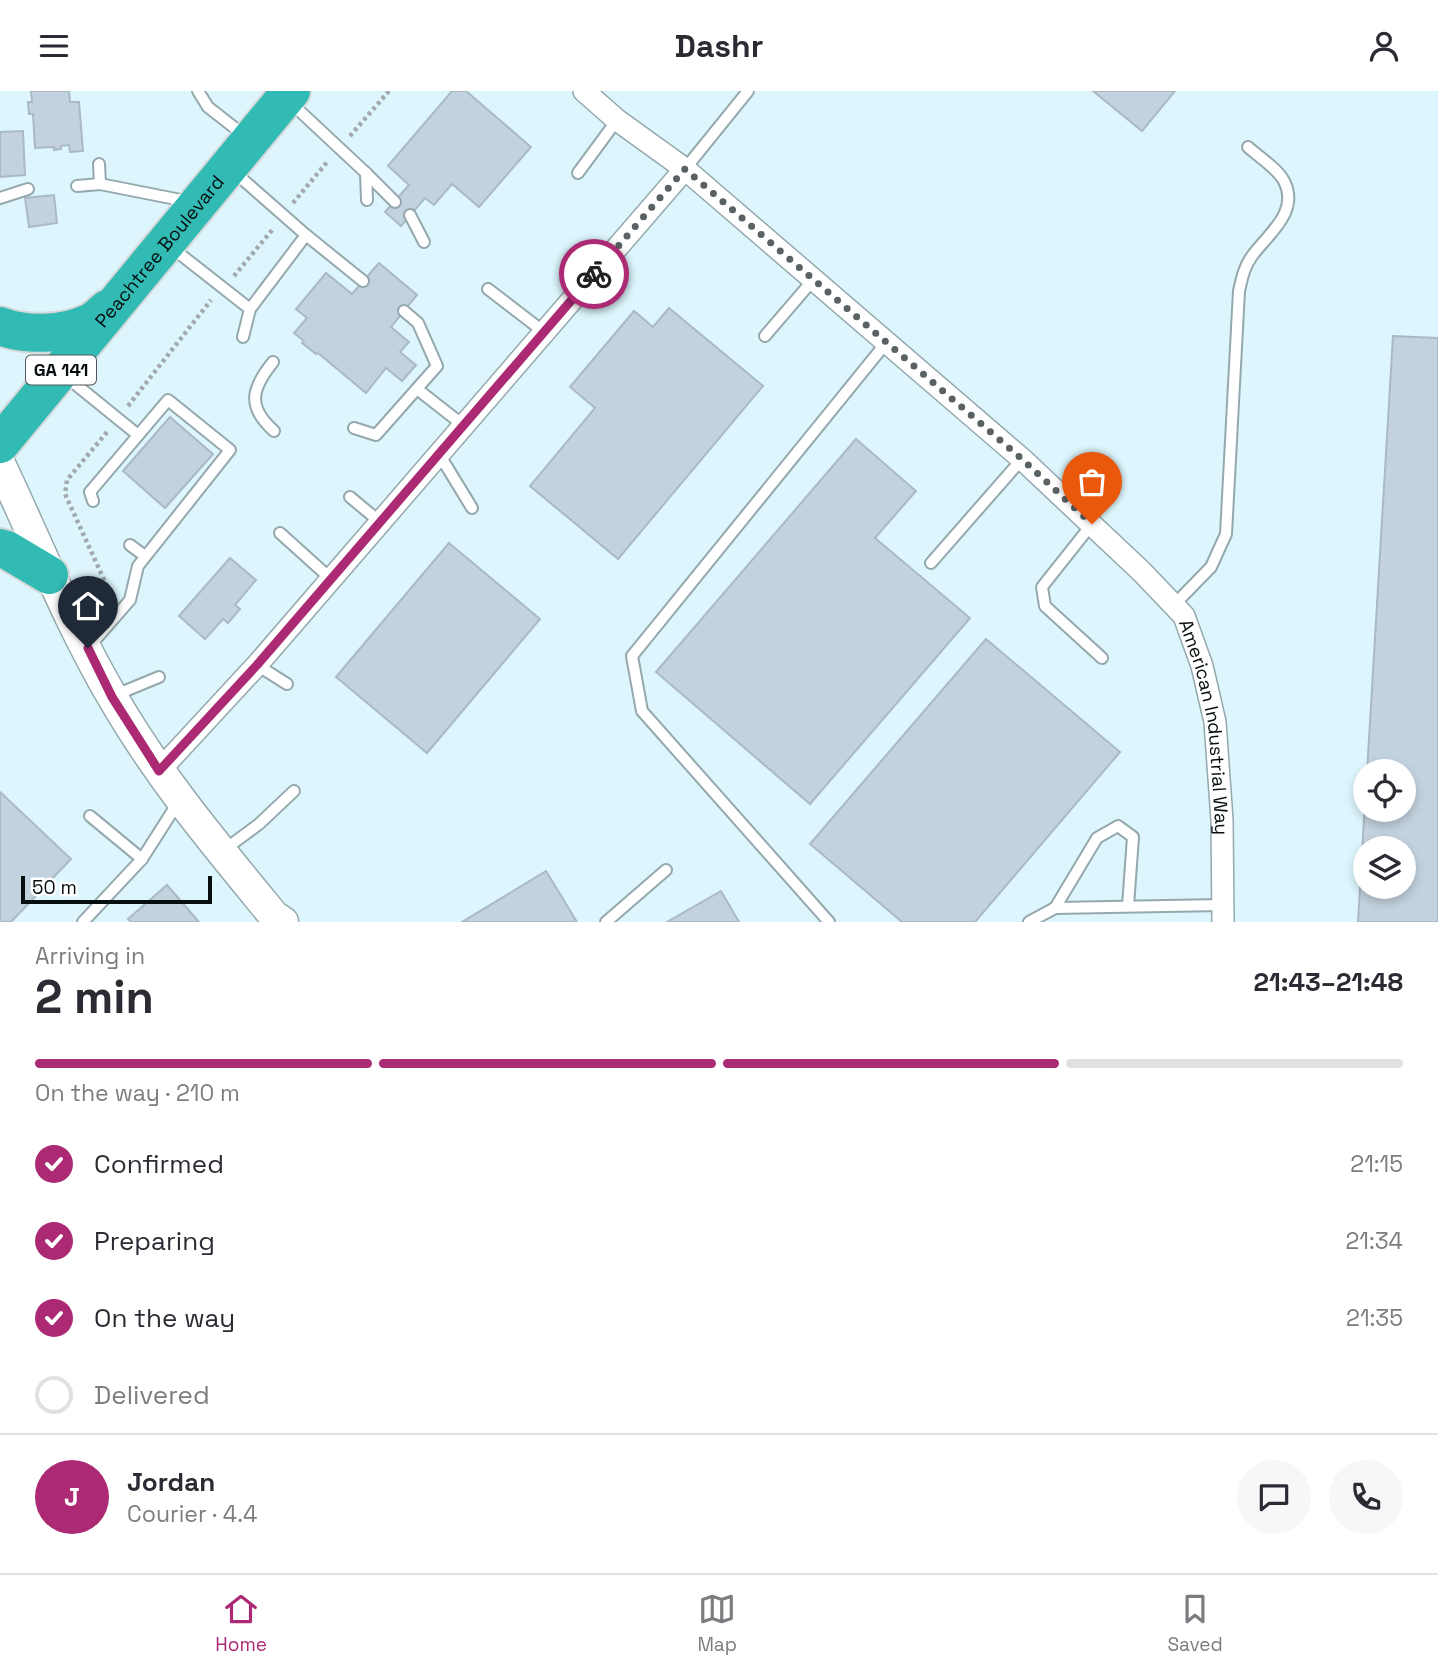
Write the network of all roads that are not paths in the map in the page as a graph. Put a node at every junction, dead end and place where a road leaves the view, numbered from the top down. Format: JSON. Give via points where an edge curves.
{"nodes":[{"id":1,"x":198,"y":91,"type":"edge"},
{"id":2,"x":584,"y":91,"type":"edge"},
{"id":3,"x":748,"y":91,"type":"edge"},
{"id":4,"x":288,"y":94,"type":"edge"},
{"id":5,"x":617,"y":120,"type":"junction"},
{"id":6,"x":1248,"y":148,"type":"dead end"},
{"id":7,"x":239,"y":153,"type":"junction"},
{"id":8,"x":99,"y":164,"type":"dead end"},
{"id":9,"x":685,"y":169,"type":"junction"},
{"id":10,"x":366,"y":173,"type":"junction"},
{"id":11,"x":578,"y":173,"type":"dead end"},
{"id":12,"x":100,"y":184,"type":"junction"},
{"id":13,"x":77,"y":186,"type":"dead end"},
{"id":14,"x":28,"y":189,"type":"dead end"},
{"id":15,"x":0,"y":198,"type":"edge"},
{"id":16,"x":367,"y":199,"type":"dead end"},
{"id":17,"x":395,"y":202,"type":"dead end"},
{"id":18,"x":197,"y":203,"type":"junction"},
{"id":19,"x":410,"y":215,"type":"dead end"},
{"id":20,"x":306,"y":235,"type":"junction"},
{"id":21,"x":165,"y":242,"type":"junction"},
{"id":22,"x":424,"y":242,"type":"dead end"},
{"id":23,"x":363,"y":281,"type":"dead end"},
{"id":24,"x":813,"y":281,"type":"junction"},
{"id":25,"x":488,"y":289,"type":"dead end"},
{"id":26,"x":122,"y":297,"type":"junction"},
{"id":27,"x":250,"y":309,"type":"junction"},
{"id":28,"x":404,"y":311,"type":"dead end"},
{"id":29,"x":0,"y":326,"type":"edge"},
{"id":30,"x":544,"y":332,"type":"junction"},
{"id":31,"x":765,"y":336,"type":"dead end"},
{"id":32,"x":243,"y":337,"type":"dead end"},
{"id":33,"x":886,"y":343,"type":"junction"},
{"id":34,"x":273,"y":362,"type":"dead end"},
{"id":35,"x":60,"y":372,"type":"junction"},
{"id":36,"x":417,"y":389,"type":"junction"},
{"id":37,"x":463,"y":425,"type":"junction"},
{"id":38,"x":354,"y":428,"type":"dead end"},
{"id":39,"x":274,"y":431,"type":"dead end"},
{"id":40,"x":138,"y":435,"type":"junction"},
{"id":41,"x":0,"y":444,"type":"edge"},
{"id":42,"x":439,"y":454,"type":"junction"},
{"id":43,"x":1022,"y":459,"type":"junction"},
{"id":44,"x":0,"y":464,"type":"edge"},
{"id":45,"x":350,"y":497,"type":"dead end"},
{"id":46,"x":93,"y":501,"type":"dead end"},
{"id":47,"x":472,"y":508,"type":"dead end"},
{"id":48,"x":380,"y":522,"type":"junction"},
{"id":49,"x":1092,"y":524,"type":"junction"},
{"id":50,"x":280,"y":533,"type":"dead end"},
{"id":51,"x":130,"y":545,"type":"dead end"},
{"id":52,"x":0,"y":548,"type":"edge"},
{"id":53,"x":145,"y":556,"type":"junction"},
{"id":54,"x":931,"y":563,"type":"dead end"},
{"id":55,"x":49,"y":575,"type":"junction"},
{"id":56,"x":331,"y":579,"type":"junction"},
{"id":57,"x":1174,"y":605,"type":"junction"},
{"id":58,"x":88,"y":648,"type":"junction"},
{"id":59,"x":1102,"y":658,"type":"dead end"},
{"id":60,"x":257,"y":665,"type":"junction"},
{"id":61,"x":159,"y":677,"type":"dead end"},
{"id":62,"x":287,"y":684,"type":"dead end"},
{"id":63,"x":112,"y":697,"type":"junction"},
{"id":64,"x":159,"y":771,"type":"junction"},
{"id":65,"x":294,"y":791,"type":"dead end"},
{"id":66,"x":180,"y":800,"type":"junction"},
{"id":67,"x":90,"y":817,"type":"dead end"},
{"id":68,"x":221,"y":853,"type":"junction"},
{"id":69,"x":142,"y":859,"type":"junction"},
{"id":70,"x":666,"y":870,"type":"dead end"},
{"id":71,"x":1128,"y":906,"type":"junction"},
{"id":72,"x":1055,"y":908,"type":"junction"},
{"id":73,"x":1222,"y":913,"type":"edge"},
{"id":74,"x":278,"y":920,"type":"edge"},
{"id":75,"x":83,"y":922,"type":"edge"},
{"id":76,"x":607,"y":922,"type":"edge"},
{"id":77,"x":829,"y":922,"type":"edge"},
{"id":78,"x":1029,"y":922,"type":"edge"}],
"edges":[{"from":1,"to":7,"type":"lane"},
{"from":2,"to":5,"type":"street","name":"American Industrial Way"},
{"from":3,"to":9,"type":"lane"},
{"from":4,"to":7,"type":"highway","name":"Peachtree Boulevard","number":"GA 141"},
{"from":4,"to":10,"type":"lane"},
{"from":5,"to":9,"type":"street","name":"American Industrial Way"},
{"from":5,"to":11,"type":"lane"},
{"from":6,"to":57,"type":"lane","via":[[1283,179],[1289,195],[1283,219],[1243,271],[1239,291],[1226,534],[1212,567]]},
{"from":7,"to":18,"type":"highway","name":"Peachtree Boulevard","number":"GA 141"},
{"from":7,"to":20,"type":"lane"},
{"from":8,"to":12,"type":"lane"},
{"from":9,"to":24,"type":"street","name":"American Industrial Way"},
{"from":9,"to":30,"type":"street"},
{"from":10,"to":16,"type":"lane"},
{"from":10,"to":17,"type":"lane"},
{"from":12,"to":13,"type":"lane"},
{"from":12,"to":18,"type":"lane"},
{"from":14,"to":15,"type":"lane"},
{"from":18,"to":21,"type":"highway","name":"Peachtree Boulevard","number":"GA 141"},
{"from":19,"to":22,"type":"lane"},
{"from":20,"to":23,"type":"lane"},
{"from":20,"to":27,"type":"lane"},
{"from":21,"to":26,"type":"highway","name":"Peachtree Boulevard","number":"GA 141"},
{"from":21,"to":27,"type":"lane"},
{"from":24,"to":31,"type":"lane"},
{"from":24,"to":33,"type":"street","name":"American Industrial Way"},
{"from":25,"to":30,"type":"lane"},
{"from":26,"to":29,"type":"highway","via":[[90,323],[75,327],[15,332]]},
{"from":26,"to":35,"type":"highway","name":"Peachtree Boulevard","number":"GA 141"},
{"from":27,"to":32,"type":"lane"},
{"from":28,"to":36,"type":"lane","via":[[418,323],[437,366]]},
{"from":30,"to":37,"type":"street"},
{"from":33,"to":43,"type":"street","name":"American Industrial Way"},
{"from":33,"to":77,"type":"lane","via":[[632,656],[642,711]]},
{"from":34,"to":39,"type":"lane","via":[[259,379],[254,401],[261,420]]},
{"from":35,"to":40,"type":"lane"},
{"from":35,"to":41,"type":"highway","name":"Peachtree Boulevard","number":"GA 141"},
{"from":36,"to":37,"type":"lane"},
{"from":36,"to":38,"type":"lane","via":[[376,435]]},
{"from":37,"to":42,"type":"street"},
{"from":40,"to":46,"type":"lane","via":[[90,492]]},
{"from":40,"to":53,"type":"lane","via":[[168,400],[230,450]]},
{"from":42,"to":47,"type":"lane"},
{"from":42,"to":48,"type":"street"},
{"from":43,"to":49,"type":"street","name":"American Industrial Way"},
{"from":43,"to":54,"type":"lane"},
{"from":44,"to":55,"type":"street"},
{"from":45,"to":48,"type":"lane"},
{"from":48,"to":56,"type":"street"},
{"from":49,"to":57,"type":"street","name":"American Industrial Way"},
{"from":49,"to":59,"type":"lane","via":[[1042,587],[1045,606]]},
{"from":50,"to":56,"type":"lane"},
{"from":51,"to":53,"type":"lane"},
{"from":52,"to":55,"type":"highway"},
{"from":53,"to":58,"type":"lane","via":[[130,600]]},
{"from":55,"to":58,"type":"street"},
{"from":56,"to":60,"type":"street"},
{"from":57,"to":73,"type":"street","name":"American Industrial Way","via":[[1184,616],[1202,666],[1215,722]]},
{"from":58,"to":63,"type":"street"},
{"from":60,"to":62,"type":"lane"},
{"from":60,"to":64,"type":"street"},
{"from":61,"to":63,"type":"lane"},
{"from":63,"to":64,"type":"street"},
{"from":64,"to":66,"type":"street"},
{"from":65,"to":68,"type":"lane"},
{"from":66,"to":68,"type":"street"},
{"from":66,"to":69,"type":"lane"},
{"from":67,"to":69,"type":"lane"},
{"from":68,"to":74,"type":"street"},
{"from":69,"to":75,"type":"lane"},
{"from":70,"to":76,"type":"lane"},
{"from":71,"to":72,"type":"lane"},
{"from":71,"to":72,"type":"lane","via":[[1133,837],[1118,826],[1097,838]]},
{"from":71,"to":73,"type":"lane"},
{"from":72,"to":78,"type":"lane"}]}
